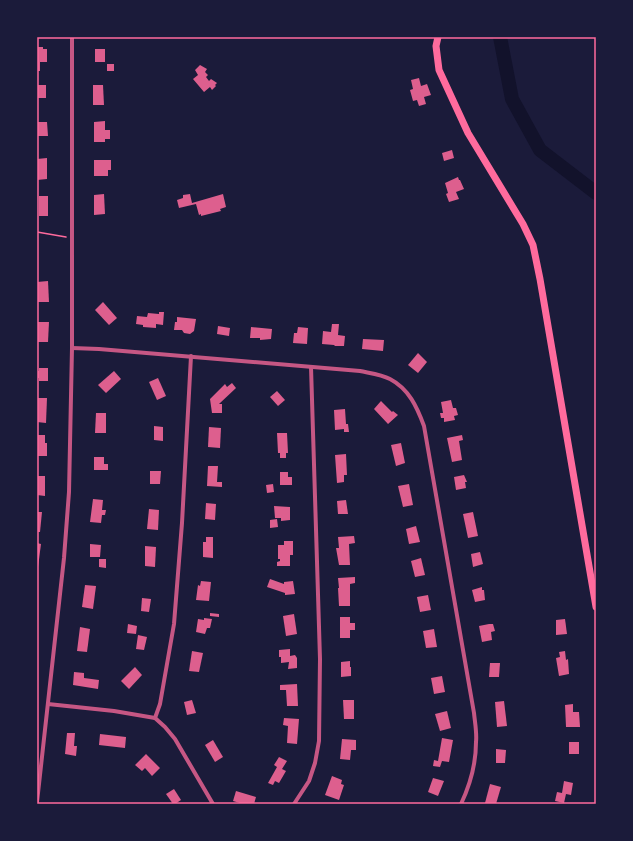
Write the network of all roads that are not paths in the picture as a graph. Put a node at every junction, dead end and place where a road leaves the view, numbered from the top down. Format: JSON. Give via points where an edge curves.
{"nodes":[{"id":1,"x":72,"y":37,"type":"edge"},
{"id":2,"x":438,"y":37,"type":"edge"},
{"id":3,"x":72,"y":348,"type":"junction"},
{"id":4,"x":191,"y":356,"type":"junction"},
{"id":5,"x":311,"y":367,"type":"junction"},
{"id":6,"x":596,"y":607,"type":"edge"},
{"id":7,"x":48,"y":704,"type":"junction"},
{"id":8,"x":155,"y":718,"type":"junction"},
{"id":9,"x":37,"y":802,"type":"edge"},
{"id":10,"x":213,"y":804,"type":"edge"},
{"id":11,"x":294,"y":804,"type":"edge"},
{"id":12,"x":461,"y":804,"type":"edge"}],
"edges":[{"from":1,"to":3,"type":"street"},
{"from":2,"to":6,"type":"main road","via":[[438,70],[468,133],[514,206],[533,245]]},
{"from":3,"to":4,"type":"street"},
{"from":3,"to":7,"type":"street","via":[[69,492]]},
{"from":4,"to":5,"type":"street"},
{"from":4,"to":8,"type":"street","via":[[175,617],[160,704]]},
{"from":5,"to":11,"type":"street","via":[[320,660],[319,741],[310,781]]},
{"from":5,"to":12,"type":"street","via":[[360,371],[390,378],[411,397],[424,426],[474,719],[475,758]]},
{"from":7,"to":8,"type":"street"},
{"from":7,"to":9,"type":"street"},
{"from":8,"to":10,"type":"street","via":[[175,739]]}]}
